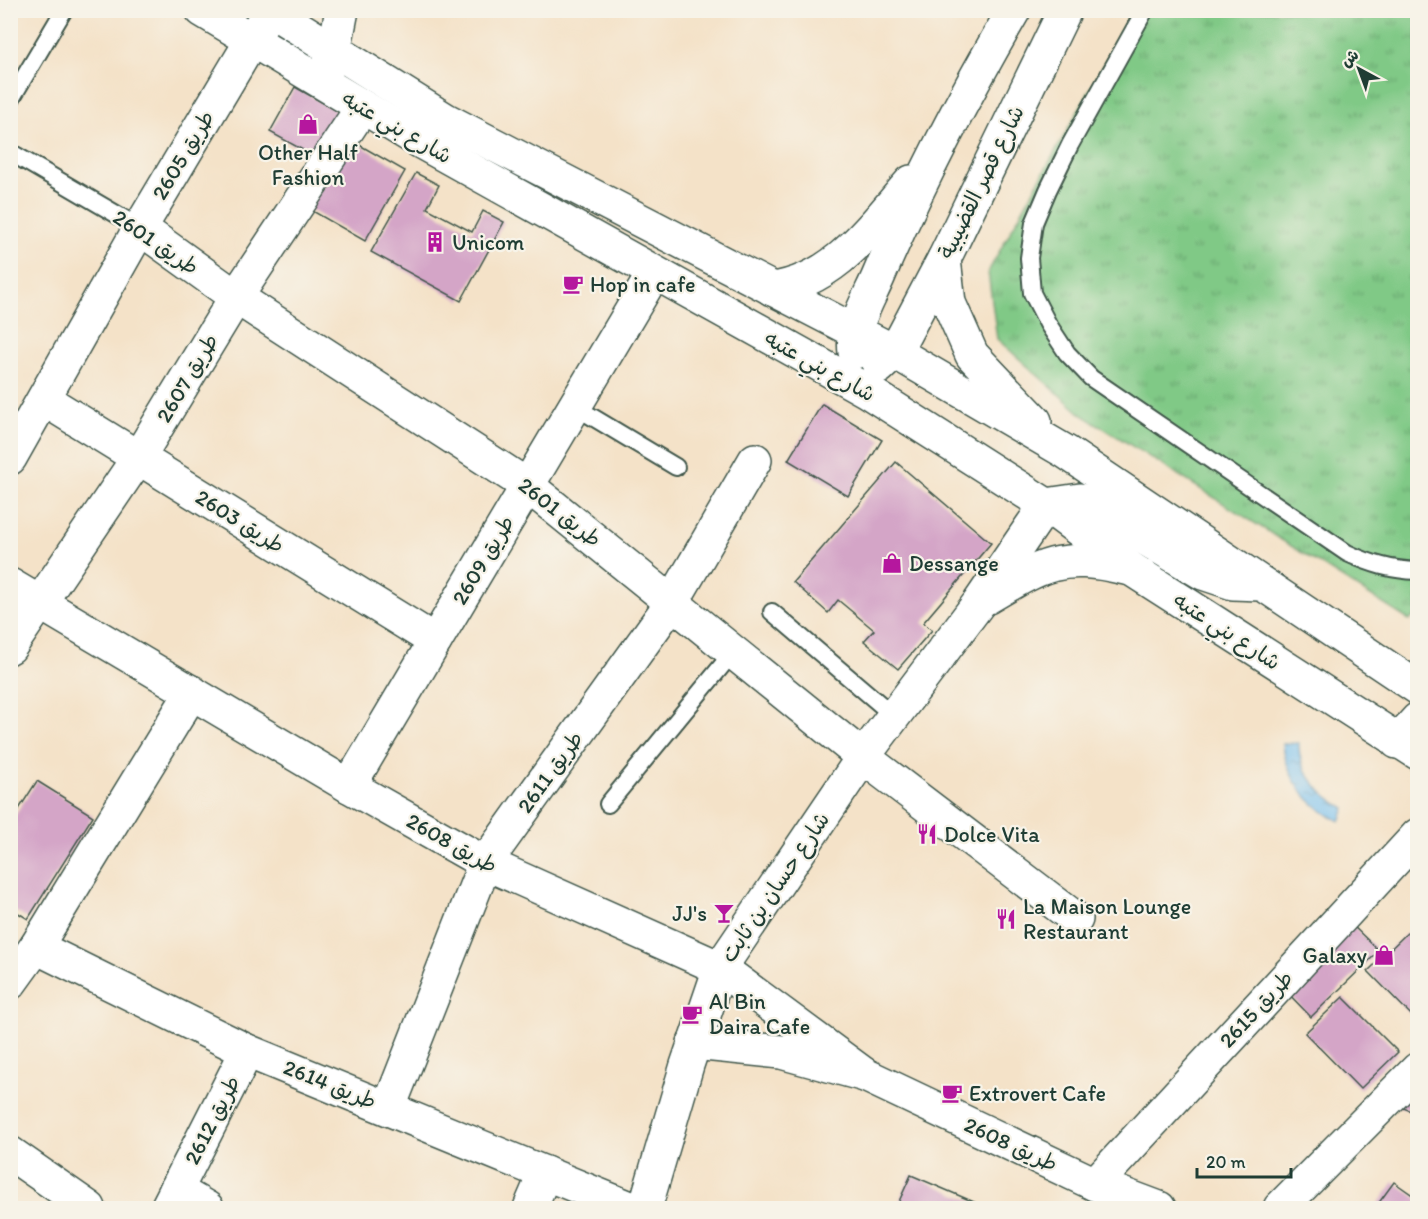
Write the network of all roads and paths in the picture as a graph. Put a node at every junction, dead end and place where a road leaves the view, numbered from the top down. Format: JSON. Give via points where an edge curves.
{"nodes":[{"id":1,"x":64,"y":10,"type":"edge"},
{"id":2,"x":202,"y":10,"type":"edge"},
{"id":3,"x":270,"y":10,"type":"edge"},
{"id":4,"x":342,"y":10,"type":"edge"},
{"id":5,"x":1014,"y":10,"type":"edge"},
{"id":6,"x":1065,"y":10,"type":"edge"},
{"id":7,"x":1145,"y":10,"type":"edge"},
{"id":8,"x":251,"y":41,"type":"junction"},
{"id":9,"x":334,"y":51,"type":"junction"},
{"id":10,"x":321,"y":82,"type":"junction"},
{"id":11,"x":10,"y":101,"type":"edge"},
{"id":12,"x":362,"y":108,"type":"junction"},
{"id":13,"x":10,"y":152,"type":"edge"},
{"id":14,"x":933,"y":159,"type":"junction"},
{"id":15,"x":140,"y":228,"type":"junction"},
{"id":16,"x":944,"y":259,"type":"junction"},
{"id":17,"x":654,"y":273,"type":"junction"},
{"id":18,"x":772,"y":289,"type":"junction"},
{"id":19,"x":236,"y":297,"type":"junction"},
{"id":20,"x":855,"y":331,"type":"junction"},
{"id":21,"x":895,"y":352,"type":"junction"},
{"id":22,"x":860,"y":384,"type":"junction"},
{"id":23,"x":45,"y":400,"type":"junction"},
{"id":24,"x":574,"y":406,"type":"junction"},
{"id":25,"x":1066,"y":452,"type":"junction"},
{"id":26,"x":10,"y":458,"type":"edge"},
{"id":27,"x":138,"y":458,"type":"junction"},
{"id":28,"x":755,"y":460,"type":"dead end"},
{"id":29,"x":676,"y":467,"type":"dead end"},
{"id":30,"x":528,"y":486,"type":"junction"},
{"id":31,"x":1046,"y":506,"type":"junction"},
{"id":32,"x":1133,"y":570,"type":"junction"},
{"id":33,"x":1418,"y":571,"type":"edge"},
{"id":34,"x":1264,"y":584,"type":"junction"},
{"id":35,"x":10,"y":585,"type":"edge"},
{"id":36,"x":673,"y":602,"type":"junction"},
{"id":37,"x":40,"y":603,"type":"junction"},
{"id":38,"x":979,"y":603,"type":"junction"},
{"id":39,"x":772,"y":612,"type":"dead end"},
{"id":40,"x":435,"y":641,"type":"junction"},
{"id":41,"x":10,"y":647,"type":"edge"},
{"id":42,"x":734,"y":651,"type":"junction"},
{"id":43,"x":1418,"y":688,"type":"edge"},
{"id":44,"x":192,"y":692,"type":"junction"},
{"id":45,"x":894,"y":716,"type":"junction"},
{"id":46,"x":1411,"y":738,"type":"edge"},
{"id":47,"x":863,"y":757,"type":"junction"},
{"id":48,"x":349,"y":786,"type":"junction"},
{"id":49,"x":608,"y":804,"type":"dead end"},
{"id":50,"x":1418,"y":836,"type":"edge"},
{"id":51,"x":485,"y":863,"type":"junction"},
{"id":52,"x":1076,"y":919,"type":"dead end"},
{"id":53,"x":36,"y":947,"type":"junction"},
{"id":54,"x":720,"y":968,"type":"junction"},
{"id":55,"x":10,"y":983,"type":"edge"},
{"id":56,"x":694,"y":1043,"type":"junction"},
{"id":57,"x":247,"y":1051,"type":"junction"},
{"id":58,"x":1418,"y":1069,"type":"edge"},
{"id":59,"x":865,"y":1075,"type":"junction"},
{"id":60,"x":389,"y":1107,"type":"junction"},
{"id":61,"x":10,"y":1154,"type":"edge"},
{"id":62,"x":545,"y":1173,"type":"junction"},
{"id":63,"x":1095,"y":1184,"type":"junction"},
{"id":64,"x":172,"y":1199,"type":"edge"},
{"id":65,"x":1141,"y":1205,"type":"edge"},
{"id":66,"x":89,"y":1209,"type":"edge"},
{"id":67,"x":207,"y":1209,"type":"edge"},
{"id":68,"x":530,"y":1209,"type":"edge"},
{"id":69,"x":630,"y":1209,"type":"edge"},
{"id":70,"x":645,"y":1209,"type":"edge"},
{"id":71,"x":1280,"y":1209,"type":"edge"}],
"edges":[{"from":1,"to":11,"type":"lane"},
{"from":2,"to":8,"type":"street","name":"شارع بني عتبه"},
{"from":3,"to":8,"type":"street","name":"طريق 2605"},
{"from":3,"to":9,"type":"street","name":"شارع بني عتبه"},
{"from":4,"to":9,"type":"street"},
{"from":5,"to":14,"type":"street"},
{"from":6,"to":16,"type":"street","name":"شارع قصر القضيبية"},
{"from":7,"to":33,"type":"lane","via":[[1070,145],[1034,223],[1029,258],[1032,293],[1067,353],[1092,378],[1347,553],[1386,568]]},
{"from":8,"to":10,"type":"street","name":"شارع بني عتبه"},
{"from":8,"to":15,"type":"street","name":"طريق 2605"},
{"from":9,"to":10,"type":"street"},
{"from":9,"to":18,"type":"street","name":"شارع بني عتبه","via":[[446,120]]},
{"from":10,"to":12,"type":"street","name":"شارع بني عتبه"},
{"from":12,"to":17,"type":"street","name":"شارع بني عتبه"},
{"from":12,"to":19,"type":"street","name":"طريق 2607"},
{"from":13,"to":15,"type":"lane","name":"طريق 2601"},
{"from":14,"to":18,"type":"street","via":[[833,266],[794,286]]},
{"from":14,"to":20,"type":"street"},
{"from":15,"to":19,"type":"street","name":"طريق 2601"},
{"from":15,"to":23,"type":"street","name":"طريق 2605"},
{"from":16,"to":21,"type":"street","name":"شارع قصر القضيبية"},
{"from":16,"to":25,"type":"street","via":[[949,303],[972,355]]},
{"from":17,"to":22,"type":"street","name":"شارع بني عتبه"},
{"from":17,"to":24,"type":"street","name":"طريق 2609"},
{"from":18,"to":20,"type":"street","name":"شارع بني عتبه"},
{"from":19,"to":27,"type":"street","name":"طريق 2607"},
{"from":19,"to":30,"type":"street","name":"طريق 2601"},
{"from":20,"to":21,"type":"street","name":"شارع بني عتبه"},
{"from":20,"to":22,"type":"street"},
{"from":21,"to":22,"type":"street"},
{"from":21,"to":25,"type":"street","name":"شارع بني عتبه"},
{"from":22,"to":31,"type":"street","name":"شارع بني عتبه"},
{"from":23,"to":26,"type":"street","name":"طريق 2605"},
{"from":23,"to":27,"type":"street","name":"طريق 2603"},
{"from":24,"to":29,"type":"lane"},
{"from":24,"to":30,"type":"street","name":"طريق 2609"},
{"from":25,"to":34,"type":"street","name":"شارع بني عتبه"},
{"from":27,"to":37,"type":"street","name":"طريق 2607"},
{"from":27,"to":40,"type":"street","name":"طريق 2603"},
{"from":28,"to":36,"type":"street","name":"طريق 2611"},
{"from":30,"to":36,"type":"street","name":"طريق 2601"},
{"from":30,"to":40,"type":"street","name":"طريق 2609"},
{"from":31,"to":32,"type":"street","name":"شارع بني عتبه"},
{"from":31,"to":34,"type":"street","via":[[1080,500],[1203,573],[1233,583]]},
{"from":31,"to":38,"type":"street","name":"شارع حسان بن ثابت"},
{"from":32,"to":38,"type":"street","name":"شارع حسان بن ثابت","via":[[1092,560],[1054,563]]},
{"from":32,"to":46,"type":"street","name":"شارع بني عتبه"},
{"from":34,"to":43,"type":"street","name":"شارع بني عتبه"},
{"from":35,"to":37,"type":"street"},
{"from":36,"to":42,"type":"street","name":"طريق 2601"},
{"from":36,"to":51,"type":"street","name":"طريق 2611"},
{"from":37,"to":41,"type":"street","name":"طريق 2607"},
{"from":37,"to":44,"type":"street","name":"طريق 2608"},
{"from":38,"to":45,"type":"street","name":"شارع حسان بن ثابت"},
{"from":39,"to":45,"type":"lane"},
{"from":40,"to":48,"type":"street","name":"طريق 2609"},
{"from":42,"to":47,"type":"street","name":"طريق 2601"},
{"from":42,"to":49,"type":"lane"},
{"from":44,"to":48,"type":"street","name":"طريق 2608"},
{"from":44,"to":53,"type":"street"},
{"from":45,"to":47,"type":"street","name":"شارع حسان بن ثابت"},
{"from":47,"to":52,"type":"street","name":"طريق 2601"},
{"from":47,"to":54,"type":"street","name":"شارع حسان بن ثابت"},
{"from":48,"to":51,"type":"street","name":"طريق 2608"},
{"from":50,"to":63,"type":"street","name":"طريق 2615"},
{"from":51,"to":54,"type":"street","name":"طريق 2608"},
{"from":51,"to":60,"type":"street","name":"طريق 2611"},
{"from":53,"to":55,"type":"street"},
{"from":53,"to":57,"type":"street","name":"طريق 2614"},
{"from":54,"to":56,"type":"street","name":"شارع حسان بن ثابت"},
{"from":54,"to":59,"type":"street","name":"طريق 2608"},
{"from":56,"to":59,"type":"street","name":"طريق 2608","via":[[781,1052]]},
{"from":56,"to":70,"type":"street","name":"شارع حسان بن ثابت"},
{"from":57,"to":60,"type":"street","name":"طريق 2614"},
{"from":57,"to":64,"type":"street","name":"طريق 2612"},
{"from":58,"to":71,"type":"street"},
{"from":59,"to":63,"type":"street","name":"طريق 2608"},
{"from":60,"to":62,"type":"street","name":"طريق 2614"},
{"from":61,"to":66,"type":"street"},
{"from":62,"to":68,"type":"street"},
{"from":62,"to":69,"type":"street","name":"طريق 2614"},
{"from":63,"to":65,"type":"street","name":"طريق 2608"},
{"from":64,"to":67,"type":"street","name":"طريق 2612"}]}
